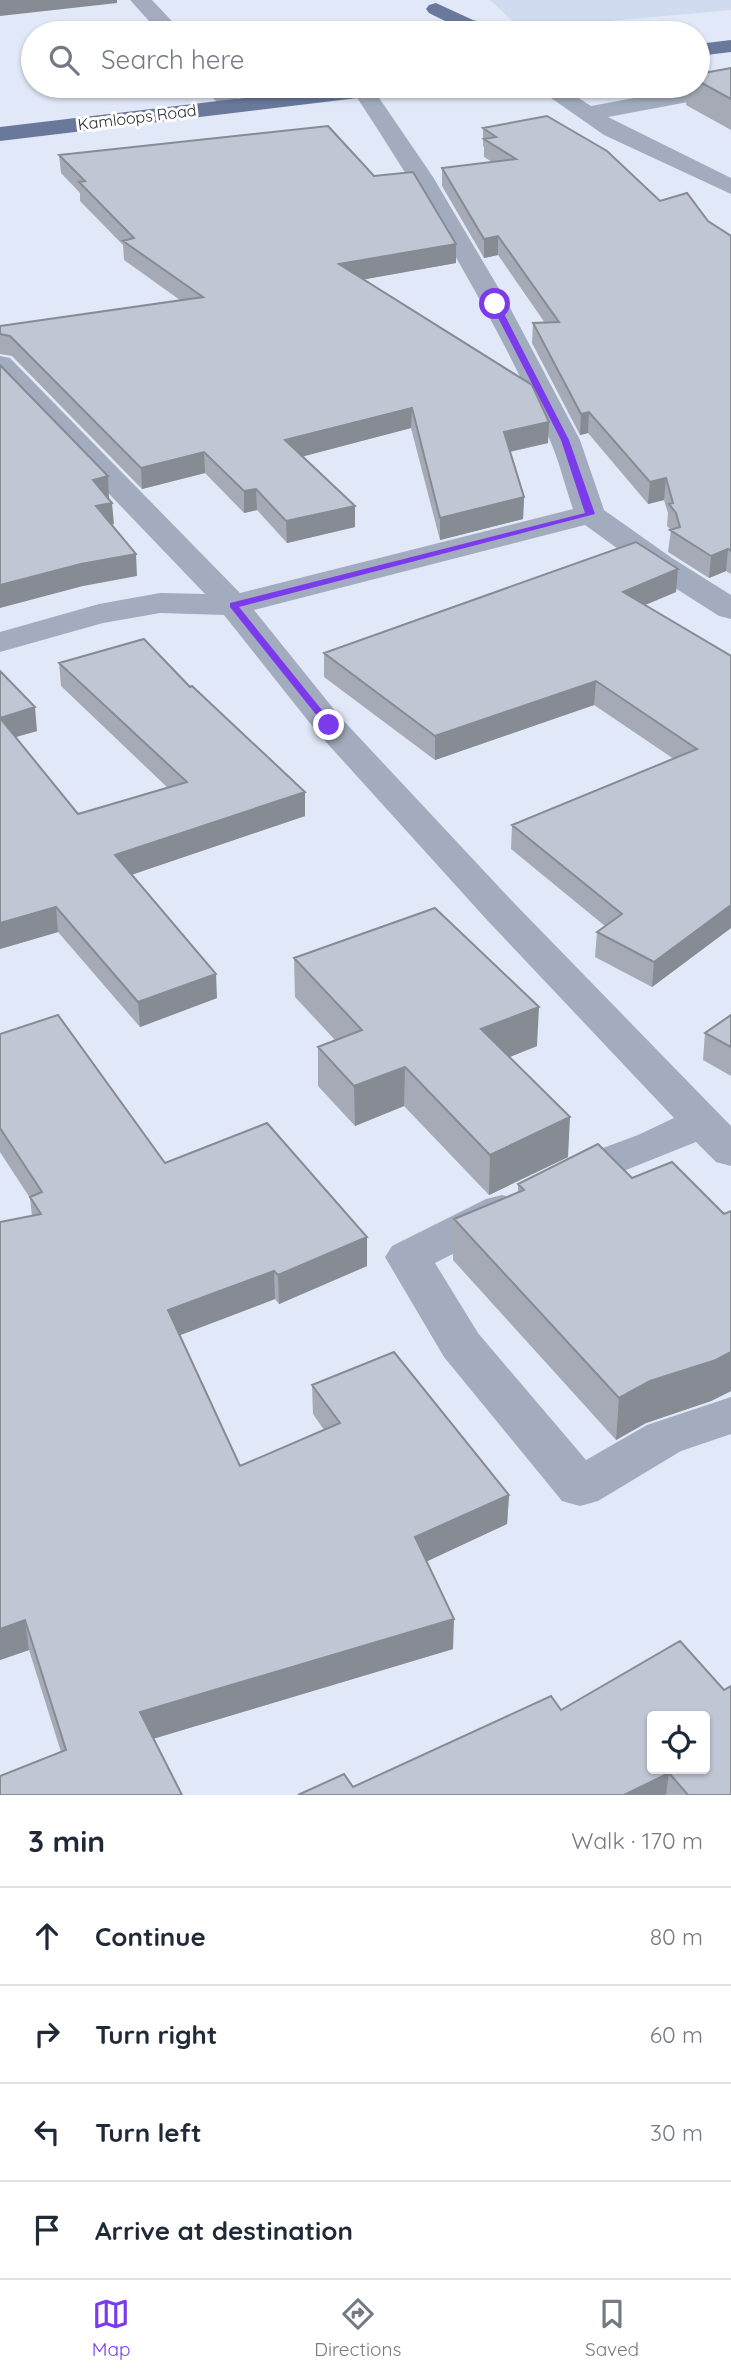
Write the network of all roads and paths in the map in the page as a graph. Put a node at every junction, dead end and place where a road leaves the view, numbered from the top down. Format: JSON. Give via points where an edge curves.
{"nodes":[{"id":1,"x":140,"y":0,"type":"edge"},
{"id":2,"x":430,"y":4,"type":"edge"},
{"id":3,"x":160,"y":21,"type":"edge"},
{"id":4,"x":440,"y":21,"type":"edge"},
{"id":5,"x":453,"y":21,"type":"edge"},
{"id":6,"x":461,"y":21,"type":"edge"},
{"id":7,"x":731,"y":46,"type":"edge"},
{"id":8,"x":710,"y":49,"type":"edge"},
{"id":9,"x":731,"y":87,"type":"edge"},
{"id":10,"x":710,"y":91,"type":"edge"},
{"id":11,"x":225,"y":98,"type":"edge"},
{"id":12,"x":287,"y":98,"type":"edge"},
{"id":13,"x":367,"y":98,"type":"edge"},
{"id":14,"x":563,"y":98,"type":"edge"},
{"id":15,"x":672,"y":98,"type":"edge"},
{"id":16,"x":233,"y":105,"type":"junction"},
{"id":17,"x":587,"y":114,"type":"junction"},
{"id":18,"x":0,"y":134,"type":"edge"},
{"id":19,"x":731,"y":187,"type":"edge"},
{"id":20,"x":0,"y":364,"type":"edge"},
{"id":21,"x":590,"y":514,"type":"junction"},
{"id":22,"x":233,"y":605,"type":"junction"},
{"id":23,"x":731,"y":609,"type":"edge"},
{"id":24,"x":0,"y":642,"type":"edge"},
{"id":25,"x":717,"y":1137,"type":"edge"},
{"id":26,"x":731,"y":1415,"type":"edge"}],
"edges":[{"from":1,"to":3,"type":"street"},
{"from":2,"to":4,"type":"main road"},
{"from":2,"to":5,"type":"main road"},
{"from":2,"to":6,"type":"main road"},
{"from":7,"to":8,"type":"main road"},
{"from":9,"to":10,"type":"street"},
{"from":11,"to":16,"type":"street"},
{"from":12,"to":16,"type":"main road","name":"Kamloops Road"},
{"from":13,"to":21,"type":"street","via":[[421,177],[495,304],[565,440]]},
{"from":14,"to":17,"type":"street"},
{"from":15,"to":17,"type":"street"},
{"from":16,"to":18,"type":"main road","name":"Kamloops Road"},
{"from":17,"to":19,"type":"street","via":[[638,144]]},
{"from":20,"to":22,"type":"street"},
{"from":21,"to":22,"type":"street"},
{"from":21,"to":23,"type":"street"},
{"from":22,"to":24,"type":"street","via":[[160,603]]},
{"from":22,"to":25,"type":"street","via":[[329,725]]},
{"from":25,"to":26,"type":"street","via":[[653,1145],[580,1171],[408,1257],[461,1345],[580,1487],[664,1438]]}]}
